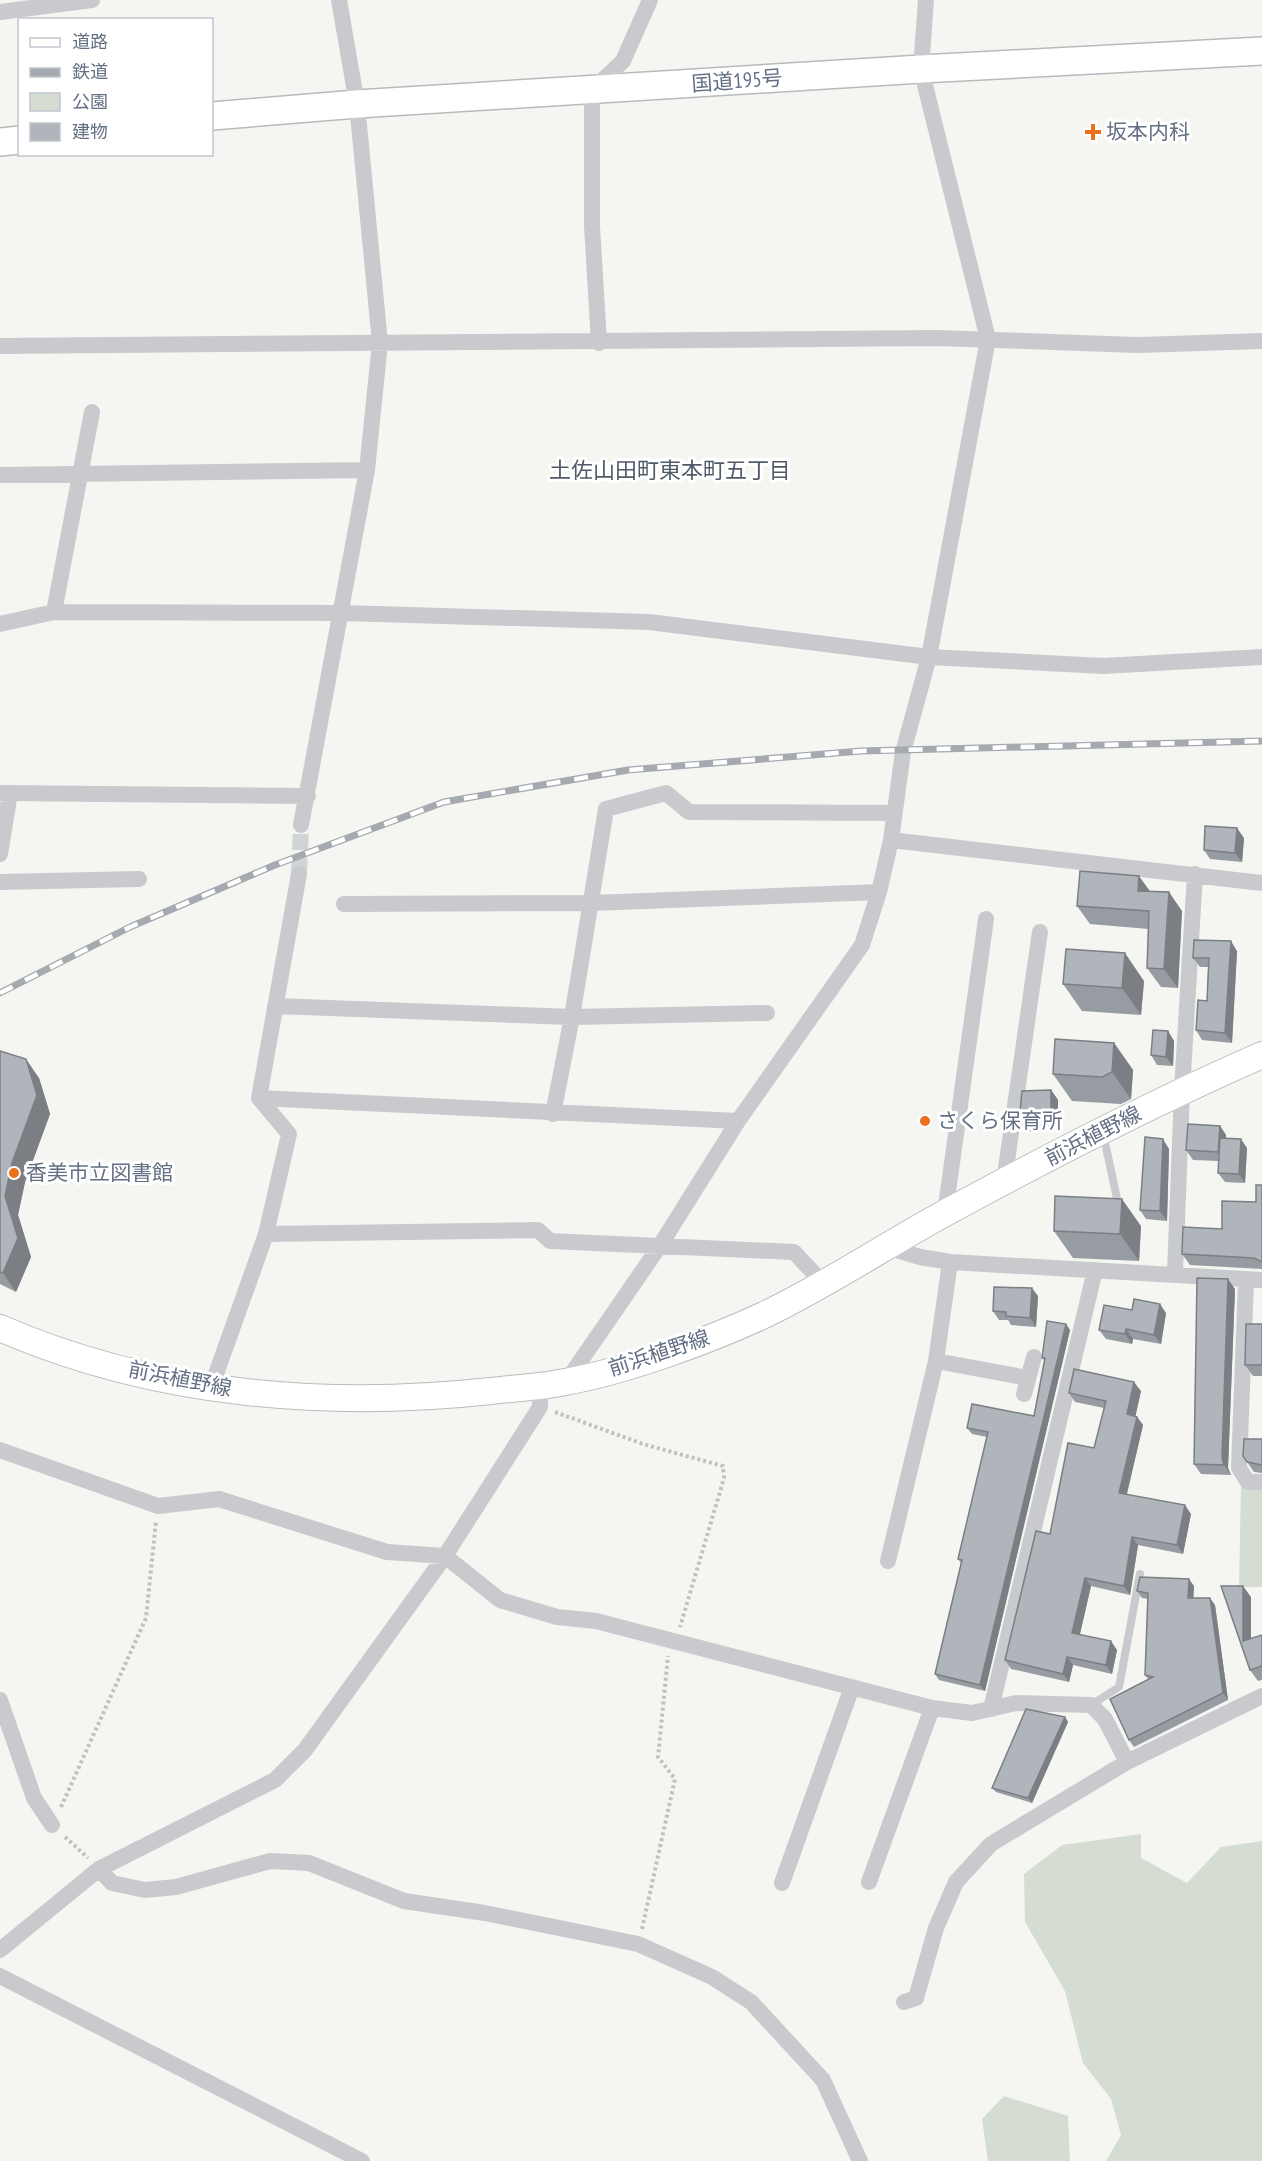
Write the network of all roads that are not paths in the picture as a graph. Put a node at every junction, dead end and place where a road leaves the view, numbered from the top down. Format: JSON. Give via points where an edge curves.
{"nodes":[{"id":1,"x":92,"y":0,"type":"edge"},
{"id":2,"x":339,"y":0,"type":"edge"},
{"id":3,"x":650,"y":0,"type":"edge"},
{"id":4,"x":927,"y":0,"type":"edge"},
{"id":5,"x":43,"y":9,"type":"edge"},
{"id":6,"x":0,"y":12,"type":"edge"},
{"id":7,"x":1262,"y":51,"type":"edge"},
{"id":8,"x":921,"y":69,"type":"junction"},
{"id":9,"x":592,"y":90,"type":"junction"},
{"id":10,"x":357,"y":104,"type":"junction"},
{"id":11,"x":213,"y":116,"type":"edge"},
{"id":12,"x":18,"y":140,"type":"edge"},
{"id":13,"x":0,"y":142,"type":"edge"},
{"id":14,"x":988,"y":339,"type":"junction"},
{"id":15,"x":1262,"y":341,"type":"edge"},
{"id":16,"x":380,"y":343,"type":"junction"},
{"id":17,"x":599,"y":343,"type":"junction"},
{"id":18,"x":0,"y":346,"type":"edge"},
{"id":19,"x":92,"y":412,"type":"dead end"},
{"id":20,"x":367,"y":470,"type":"junction"},
{"id":21,"x":80,"y":473,"type":"junction"},
{"id":22,"x":0,"y":475,"type":"edge"},
{"id":23,"x":54,"y":612,"type":"junction"},
{"id":24,"x":342,"y":613,"type":"junction"},
{"id":25,"x":0,"y":624,"type":"edge"},
{"id":26,"x":929,"y":657,"type":"junction"},
{"id":27,"x":1262,"y":657,"type":"edge"},
{"id":28,"x":5,"y":793,"type":"edge"},
{"id":29,"x":308,"y":796,"type":"junction"},
{"id":30,"x":893,"y":813,"type":"junction"},
{"id":31,"x":301,"y":825,"type":"tunnel mouth"},
{"id":32,"x":891,"y":840,"type":"junction"},
{"id":33,"x":0,"y":854,"type":"edge"},
{"id":34,"x":299,"y":874,"type":"tunnel mouth"},
{"id":35,"x":1195,"y":874,"type":"junction"},
{"id":36,"x":139,"y":879,"type":"dead end"},
{"id":37,"x":0,"y":882,"type":"edge"},
{"id":38,"x":1262,"y":883,"type":"edge"},
{"id":39,"x":879,"y":892,"type":"junction"},
{"id":40,"x":591,"y":903,"type":"junction"},
{"id":41,"x":344,"y":904,"type":"dead end"},
{"id":42,"x":986,"y":919,"type":"dead end"},
{"id":43,"x":1040,"y":932,"type":"dead end"},
{"id":44,"x":275,"y":1006,"type":"junction"},
{"id":45,"x":767,"y":1013,"type":"dead end"},
{"id":46,"x":572,"y":1017,"type":"junction"},
{"id":47,"x":1262,"y":1055,"type":"edge"},
{"id":48,"x":1182,"y":1090,"type":"junction"},
{"id":49,"x":259,"y":1098,"type":"junction"},
{"id":50,"x":553,"y":1114,"type":"junction"},
{"id":51,"x":738,"y":1121,"type":"junction"},
{"id":52,"x":1102,"y":1130,"type":"junction"},
{"id":53,"x":1004,"y":1182,"type":"junction"},
{"id":54,"x":1119,"y":1212,"type":"edge"},
{"id":55,"x":945,"y":1213,"type":"junction"},
{"id":56,"x":266,"y":1234,"type":"junction"},
{"id":57,"x":661,"y":1244,"type":"junction"},
{"id":58,"x":886,"y":1247,"type":"junction"},
{"id":59,"x":950,"y":1262,"type":"junction"},
{"id":60,"x":1095,"y":1270,"type":"junction"},
{"id":61,"x":1175,"y":1273,"type":"junction"},
{"id":62,"x":1254,"y":1280,"type":"edge"},
{"id":63,"x":822,"y":1282,"type":"junction"},
{"id":64,"x":0,"y":1328,"type":"edge"},
{"id":65,"x":1034,"y":1357,"type":"dead end"},
{"id":66,"x":936,"y":1361,"type":"junction"},
{"id":67,"x":566,"y":1382,"type":"junction"},
{"id":68,"x":211,"y":1388,"type":"junction"},
{"id":69,"x":540,"y":1396,"type":"junction"},
{"id":70,"x":1,"y":1453,"type":"edge"},
{"id":71,"x":1262,"y":1482,"type":"edge"},
{"id":72,"x":445,"y":1556,"type":"junction"},
{"id":73,"x":888,"y":1561,"type":"dead end"},
{"id":74,"x":1140,"y":1574,"type":"dead end"},
{"id":75,"x":852,"y":1687,"type":"junction"},
{"id":76,"x":1262,"y":1696,"type":"edge"},
{"id":77,"x":0,"y":1700,"type":"edge"},
{"id":78,"x":1090,"y":1705,"type":"junction"},
{"id":79,"x":932,"y":1708,"type":"junction"},
{"id":80,"x":991,"y":1709,"type":"junction"},
{"id":81,"x":1127,"y":1762,"type":"junction"},
{"id":82,"x":52,"y":1825,"type":"road end"},
{"id":83,"x":99,"y":1869,"type":"junction"},
{"id":84,"x":869,"y":1882,"type":"dead end"},
{"id":85,"x":782,"y":1883,"type":"dead end"},
{"id":86,"x":0,"y":1950,"type":"edge"},
{"id":87,"x":0,"y":1976,"type":"edge"},
{"id":88,"x":904,"y":2002,"type":"dead end"},
{"id":89,"x":362,"y":2161,"type":"edge"},
{"id":90,"x":860,"y":2161,"type":"edge"}],
"edges":[{"from":1,"to":5,"type":"street"},
{"from":2,"to":10,"type":"street"},
{"from":3,"to":9,"type":"street","via":[[623,61]]},
{"from":4,"to":8,"type":"street"},
{"from":5,"to":6,"type":"street"},
{"from":7,"to":8,"type":"highway","name":"国道195号"},
{"from":8,"to":9,"type":"highway","name":"国道195号"},
{"from":8,"to":14,"type":"street"},
{"from":9,"to":10,"type":"highway","name":"国道195号"},
{"from":9,"to":17,"type":"street","via":[[592,226]]},
{"from":10,"to":11,"type":"highway","name":"国道195号"},
{"from":10,"to":16,"type":"street"},
{"from":12,"to":13,"type":"highway"},
{"from":14,"to":15,"type":"street","via":[[1138,345]]},
{"from":14,"to":17,"type":"street"},
{"from":14,"to":26,"type":"street"},
{"from":16,"to":17,"type":"street"},
{"from":16,"to":18,"type":"street"},
{"from":16,"to":20,"type":"street"},
{"from":19,"to":21,"type":"street"},
{"from":20,"to":21,"type":"street"},
{"from":20,"to":24,"type":"street"},
{"from":21,"to":22,"type":"street"},
{"from":21,"to":23,"type":"street"},
{"from":23,"to":24,"type":"street"},
{"from":23,"to":25,"type":"street"},
{"from":24,"to":26,"type":"street","via":[[649,622]]},
{"from":24,"to":29,"type":"street"},
{"from":26,"to":27,"type":"street","via":[[1104,666]]},
{"from":26,"to":30,"type":"street","via":[[903,752]]},
{"from":28,"to":29,"type":"street"},
{"from":28,"to":33,"type":"street"},
{"from":29,"to":31,"type":"street"},
{"from":30,"to":32,"type":"street"},
{"from":30,"to":40,"type":"street","via":[[689,812],[666,793],[606,809]]},
{"from":32,"to":35,"type":"street"},
{"from":32,"to":39,"type":"street"},
{"from":34,"to":44,"type":"street"},
{"from":35,"to":38,"type":"street"},
{"from":35,"to":48,"type":"street"},
{"from":36,"to":37,"type":"street"},
{"from":39,"to":40,"type":"street"},
{"from":39,"to":51,"type":"street","via":[[862,945]]},
{"from":40,"to":41,"type":"street"},
{"from":40,"to":46,"type":"street"},
{"from":42,"to":55,"type":"street"},
{"from":43,"to":53,"type":"street"},
{"from":44,"to":46,"type":"street"},
{"from":44,"to":49,"type":"street"},
{"from":45,"to":46,"type":"street"},
{"from":46,"to":50,"type":"street"},
{"from":47,"to":48,"type":"main road","name":"前浜植野線"},
{"from":48,"to":52,"type":"main road","name":"前浜植野線"},
{"from":48,"to":61,"type":"street"},
{"from":49,"to":50,"type":"street"},
{"from":49,"to":56,"type":"street","via":[[289,1134]]},
{"from":50,"to":51,"type":"street"},
{"from":51,"to":57,"type":"street"},
{"from":52,"to":53,"type":"main road","name":"前浜植野線"},
{"from":52,"to":54,"type":"lane"},
{"from":53,"to":55,"type":"main road","name":"前浜植野線"},
{"from":55,"to":58,"type":"main road","name":"前浜植野線"},
{"from":56,"to":57,"type":"street","via":[[538,1230],[550,1241]]},
{"from":56,"to":68,"type":"street"},
{"from":57,"to":63,"type":"street","via":[[794,1252]]},
{"from":57,"to":67,"type":"street"},
{"from":58,"to":59,"type":"street"},
{"from":58,"to":63,"type":"main road","name":"前浜植野線"},
{"from":59,"to":60,"type":"street"},
{"from":59,"to":66,"type":"street"},
{"from":60,"to":61,"type":"street"},
{"from":60,"to":80,"type":"street"},
{"from":61,"to":62,"type":"street"},
{"from":62,"to":71,"type":"street","via":[[1239,1468],[1248,1482]]},
{"from":63,"to":67,"type":"main road","name":"前浜植野線","via":[[765,1314],[706,1339]]},
{"from":64,"to":68,"type":"main road","name":"前浜植野線","via":[[80,1356]]},
{"from":65,"to":66,"type":"street","via":[[1026,1386]]},
{"from":66,"to":73,"type":"street"},
{"from":67,"to":69,"type":"main road","name":"前浜植野線"},
{"from":68,"to":69,"type":"main road","name":"前浜植野線","via":[[276,1397],[354,1399]]},
{"from":69,"to":72,"type":"street"},
{"from":70,"to":72,"type":"street","via":[[158,1506],[219,1499],[387,1552]]},
{"from":72,"to":75,"type":"street","via":[[500,1600]]},
{"from":72,"to":83,"type":"street","via":[[305,1750],[275,1780]]},
{"from":74,"to":78,"type":"lane","via":[[1119,1687]]},
{"from":75,"to":79,"type":"street"},
{"from":75,"to":85,"type":"street"},
{"from":76,"to":81,"type":"street"},
{"from":77,"to":82,"type":"street","via":[[34,1798]]},
{"from":78,"to":80,"type":"street","via":[[1016,1703]]},
{"from":78,"to":81,"type":"street","via":[[1105,1719]]},
{"from":79,"to":80,"type":"street","via":[[972,1713]]},
{"from":79,"to":84,"type":"street"},
{"from":81,"to":88,"type":"street","via":[[991,1844],[956,1882],[936,1928],[916,1998]]},
{"from":83,"to":86,"type":"street"},
{"from":83,"to":90,"type":"street","via":[[112,1882],[145,1890],[176,1887],[270,1861],[309,1863],[404,1901],[638,1944],[712,1977],[751,2002],[823,2080]]},
{"from":87,"to":89,"type":"street"}]}
